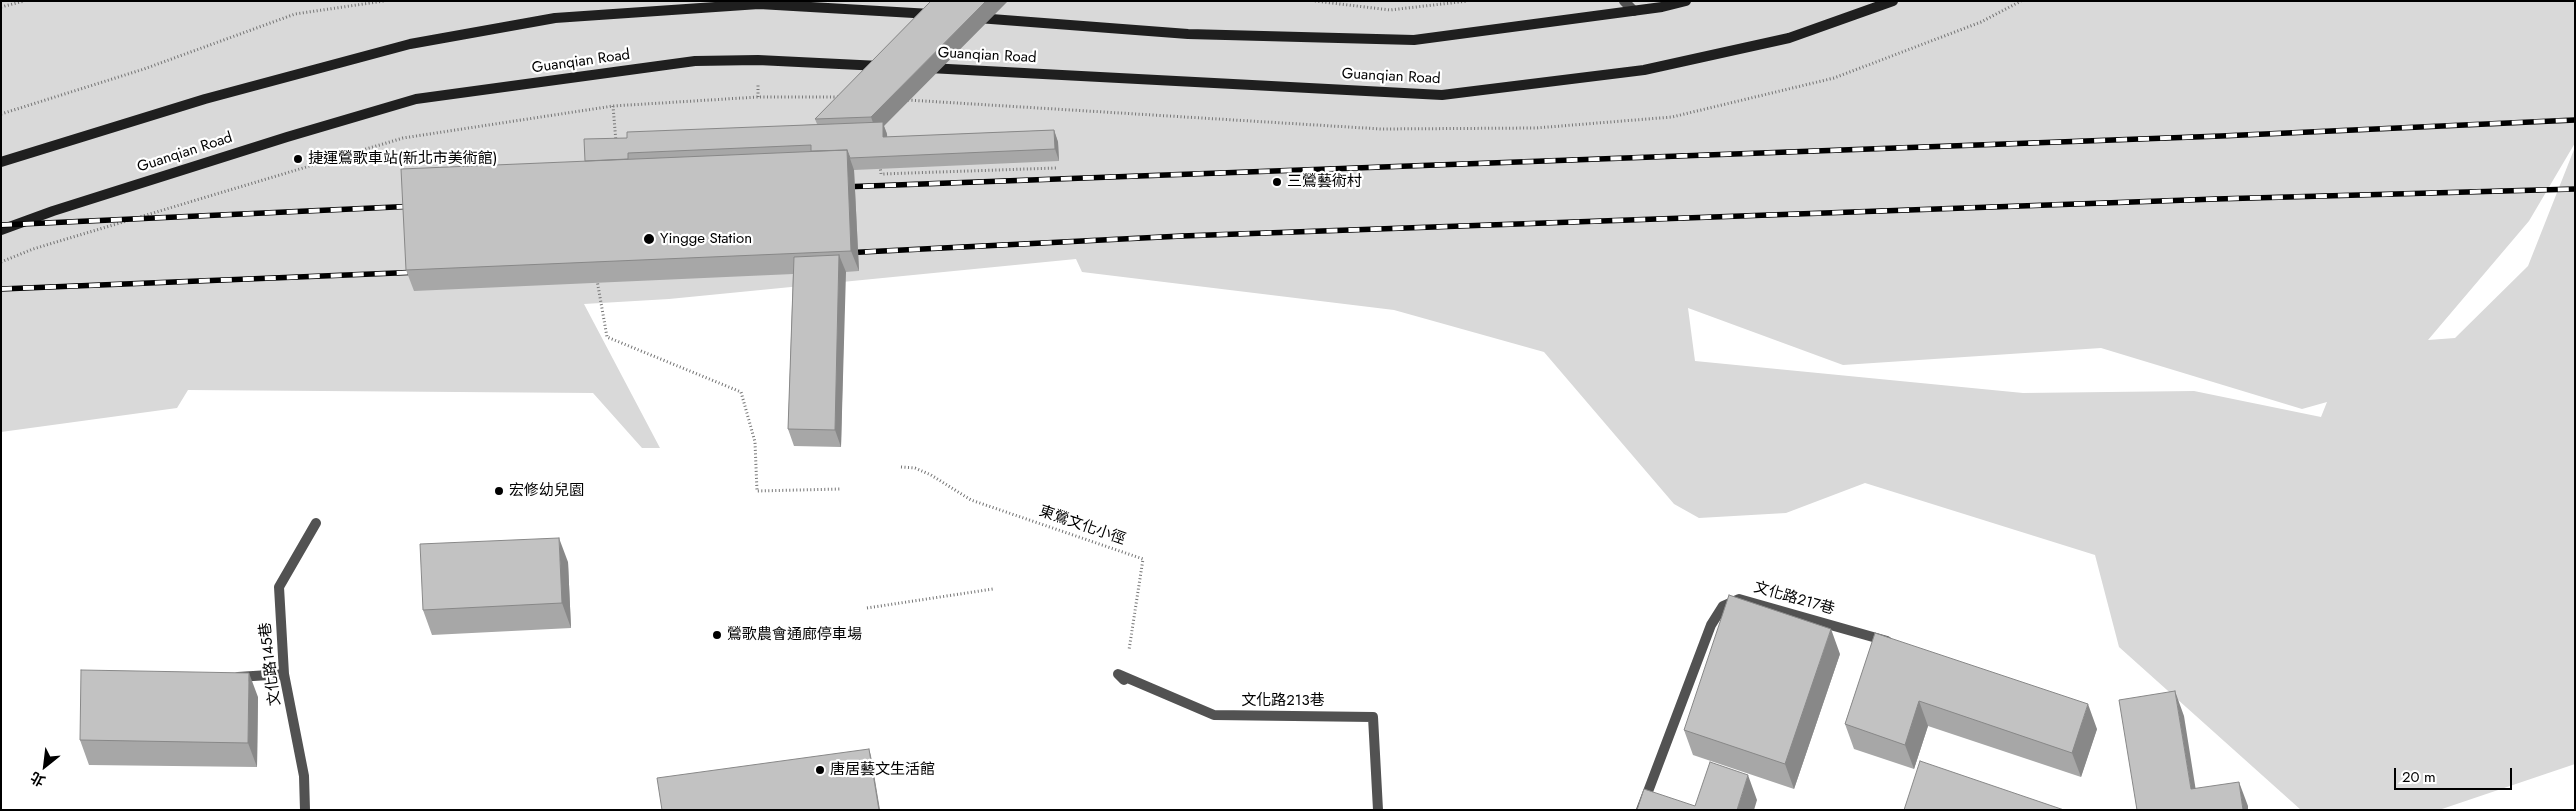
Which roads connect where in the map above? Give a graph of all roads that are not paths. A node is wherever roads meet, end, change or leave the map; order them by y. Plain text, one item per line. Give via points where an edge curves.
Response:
1 (1624, 1) edge
2 (1686, 1) edge
3 (1892, 1) edge
4 (1634, 11) junction
5 (941, 15) edge
6 (971, 17) edge
7 (888, 66) edge
8 (917, 68) edge
9 (1, 162) edge
10 (1, 230) edge
11 (316, 523) dead end
12 (1898, 644) edge
13 (284, 674) junction
14 (226, 678) edge
15 (1124, 680) road end
16 (305, 810) edge
17 (1378, 810) edge
18 (1641, 810) edge

1 - 4 lane
2 - 4 street
3 - 8 street, Guanqian Road via 1789,38 1644,70 1442,95
4 - 6 street via 1414,40 1188,34
5 - 9 street via 760,4 555,18 410,44 205,99
7 - 10 street, Guanqian Road via 758,60 695,61 416,99 287,136
11 - 13 lane, 文化路145巷 via 279,586
12 - 18 lane, 文化路217巷 via 1739,599 1723,606 1711,624
13 - 14 lane
13 - 16 lane, 文化路145巷 via 304,776
15 - 17 lane, 文化路213巷 via 1118,674 1214,715 1373,716

